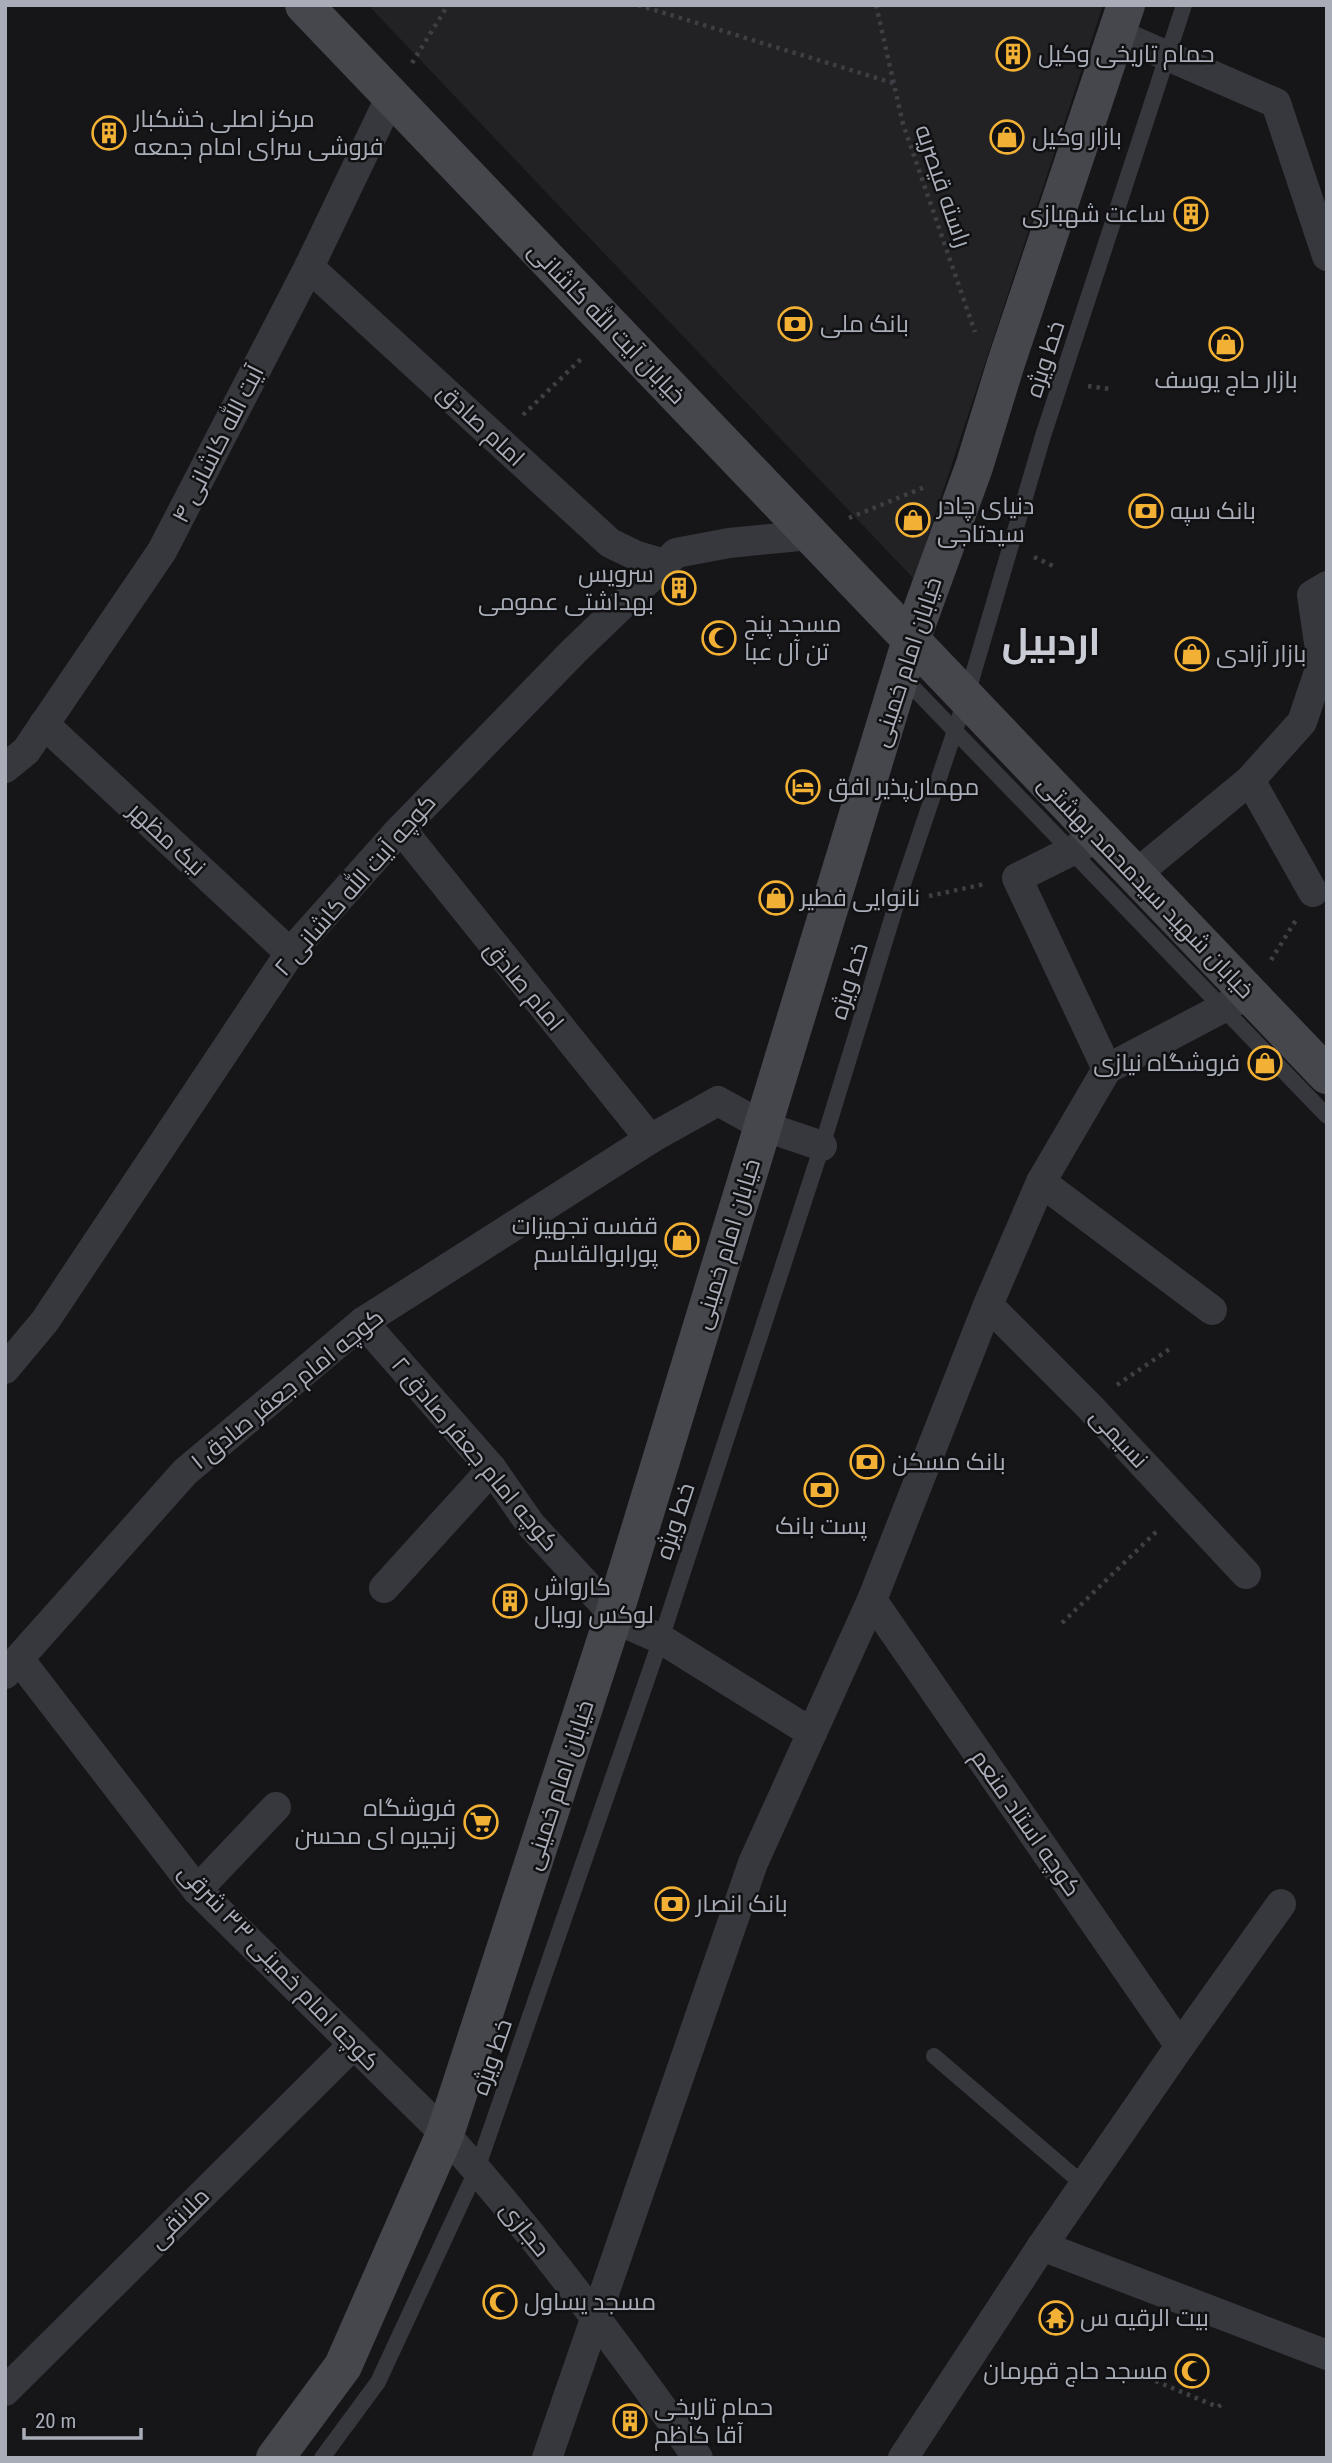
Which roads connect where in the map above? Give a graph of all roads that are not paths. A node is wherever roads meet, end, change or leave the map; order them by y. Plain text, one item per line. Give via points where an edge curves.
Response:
1 (304, 5) edge
2 (1184, 5) edge
3 (1121, 20) edge
4 (1168, 57) junction
5 (391, 96) junction
6 (1327, 256) edge
7 (309, 267) junction
8 (810, 535) junction
9 (664, 564) junction
10 (1327, 586) edge
11 (906, 657) junction
12 (961, 714) junction
13 (44, 724) junction
14 (6, 766) edge
15 (1250, 780) junction
16 (399, 831) junction
17 (1086, 844) junction
18 (1135, 875) junction
19 (1313, 892) road end
20 (290, 953) junction
21 (1237, 1001) junction
22 (1107, 1069) junction
23 (1327, 1075) edge
24 (1327, 1116) edge
25 (764, 1126) junction
26 (650, 1139) junction
27 (822, 1146) junction
28 (1041, 1182) junction
29 (988, 1305) junction
30 (1212, 1310) dead end
31 (363, 1322) junction
32 (5, 1369) edge
33 (492, 1469) junction
34 (1246, 1574) dead end
35 (384, 1588) dead end
36 (872, 1600) junction
37 (613, 1618) junction
38 (661, 1639) junction
39 (12, 1666) edge
40 (812, 1733) junction
41 (276, 1807) dead end
42 (197, 1890) junction
43 (1281, 1904) dead end
44 (354, 2045) junction
45 (1180, 2046) junction
46 (934, 2056) dead end
47 (445, 2134) junction
48 (477, 2169) junction
49 (1083, 2185) junction
50 (1042, 2246) junction
51 (597, 2316) junction
52 (1327, 2355) edge
53 (5, 2391) edge
54 (275, 2458) edge
55 (321, 2458) edge
56 (547, 2458) edge
57 (698, 2458) edge
58 (903, 2458) edge

1 - 5 main road, خیابان آیت الله کاشانی
2 - 4 lane, خط ویژه
3 - 4 street
3 - 11 main road, خیابان امام خمینی via 974,467
4 - 6 street via 1276,103
4 - 12 lane, خط ویژه via 1044,436
5 - 7 street, آیت الله کاشانی ۴
5 - 8 main road, خیابان آیت الله کاشانی
7 - 9 street, امام صادق via 610,543
7 - 13 street, آیت الله کاشانی ۴ via 162,551
8 - 9 street, کوچه آیت الله کاشانی ۲ via 676,553
8 - 11 main road, خیابان آیت الله کاشانی
9 - 16 street, کوچه آیت الله کاشانی ۲
10 - 15 street via 1312,595 1322,663 1302,722
11 - 12 main road, خیابان شهید سیدمحمد بهشتی
11 - 25 main road, خیابان امام خمینی
12 - 17 main road, خیابان شهید سیدمحمد بهشتی
12 - 27 lane, خط ویژه
13 - 14 street, آیت الله کاشانی ۴ via 26,751
13 - 20 street, نیک مظهر
15 - 18 street
15 - 19 street
16 - 20 street, کوچه آیت الله کاشانی ۲
16 - 26 street, امام صادق
17 - 18 main road, خیابان شهید سیدمحمد بهشتی
17 - 21 lane
17 - 22 street via 1017,878
18 - 21 main road, خیابان شهید سیدمحمد بهشتی
20 - 32 street, کوچه آیت الله کاشانی ۲ via 45,1321
21 - 22 street
21 - 23 main road, خیابان شهید سیدمحمد بهشتی
21 - 24 lane
22 - 28 street
25 - 26 street, کوچه امام جعفر صادق ۱ via 718,1101
25 - 27 street
25 - 37 main road, خیابان امام خمینی
26 - 31 street, کوچه امام جعفر صادق ۱
27 - 38 lane, خط ویژه
28 - 29 street
28 - 30 street
29 - 34 street, نسیمی
29 - 36 street
31 - 33 street, کوچه امام جعفر صادق ۲
31 - 39 street, کوچه امام جعفر صادق ۱ via 186,1472
33 - 35 street
33 - 37 street, کوچه امام جعفر صادق ۲ via 531,1525
36 - 40 street
36 - 45 street, کوچه استاد منعم
37 - 38 street
37 - 47 main road, خیابان امام خمینی
38 - 40 street
38 - 48 lane, خط ویژه
39 - 42 street, کوچه امام خمینی ۳۳ شرقی
40 - 51 street via 753,1863
41 - 42 street
42 - 44 street, کوچه امام خمینی ۳۳ شرقی
43 - 45 street
44 - 47 street, کوچه امام خمینی ۳۳ شرقی
44 - 53 street, ملانقی
45 - 49 street
46 - 49 lane
47 - 48 street, کوچه امام خمینی ۳۳ شرقی
47 - 54 main road, خیابان امام خمینی via 343,2365
48 - 51 street, حجازی
48 - 55 lane, خط ویژه via 378,2382
49 - 50 street
50 - 52 street
50 - 58 street
51 - 56 street
51 - 57 street, حجازی

